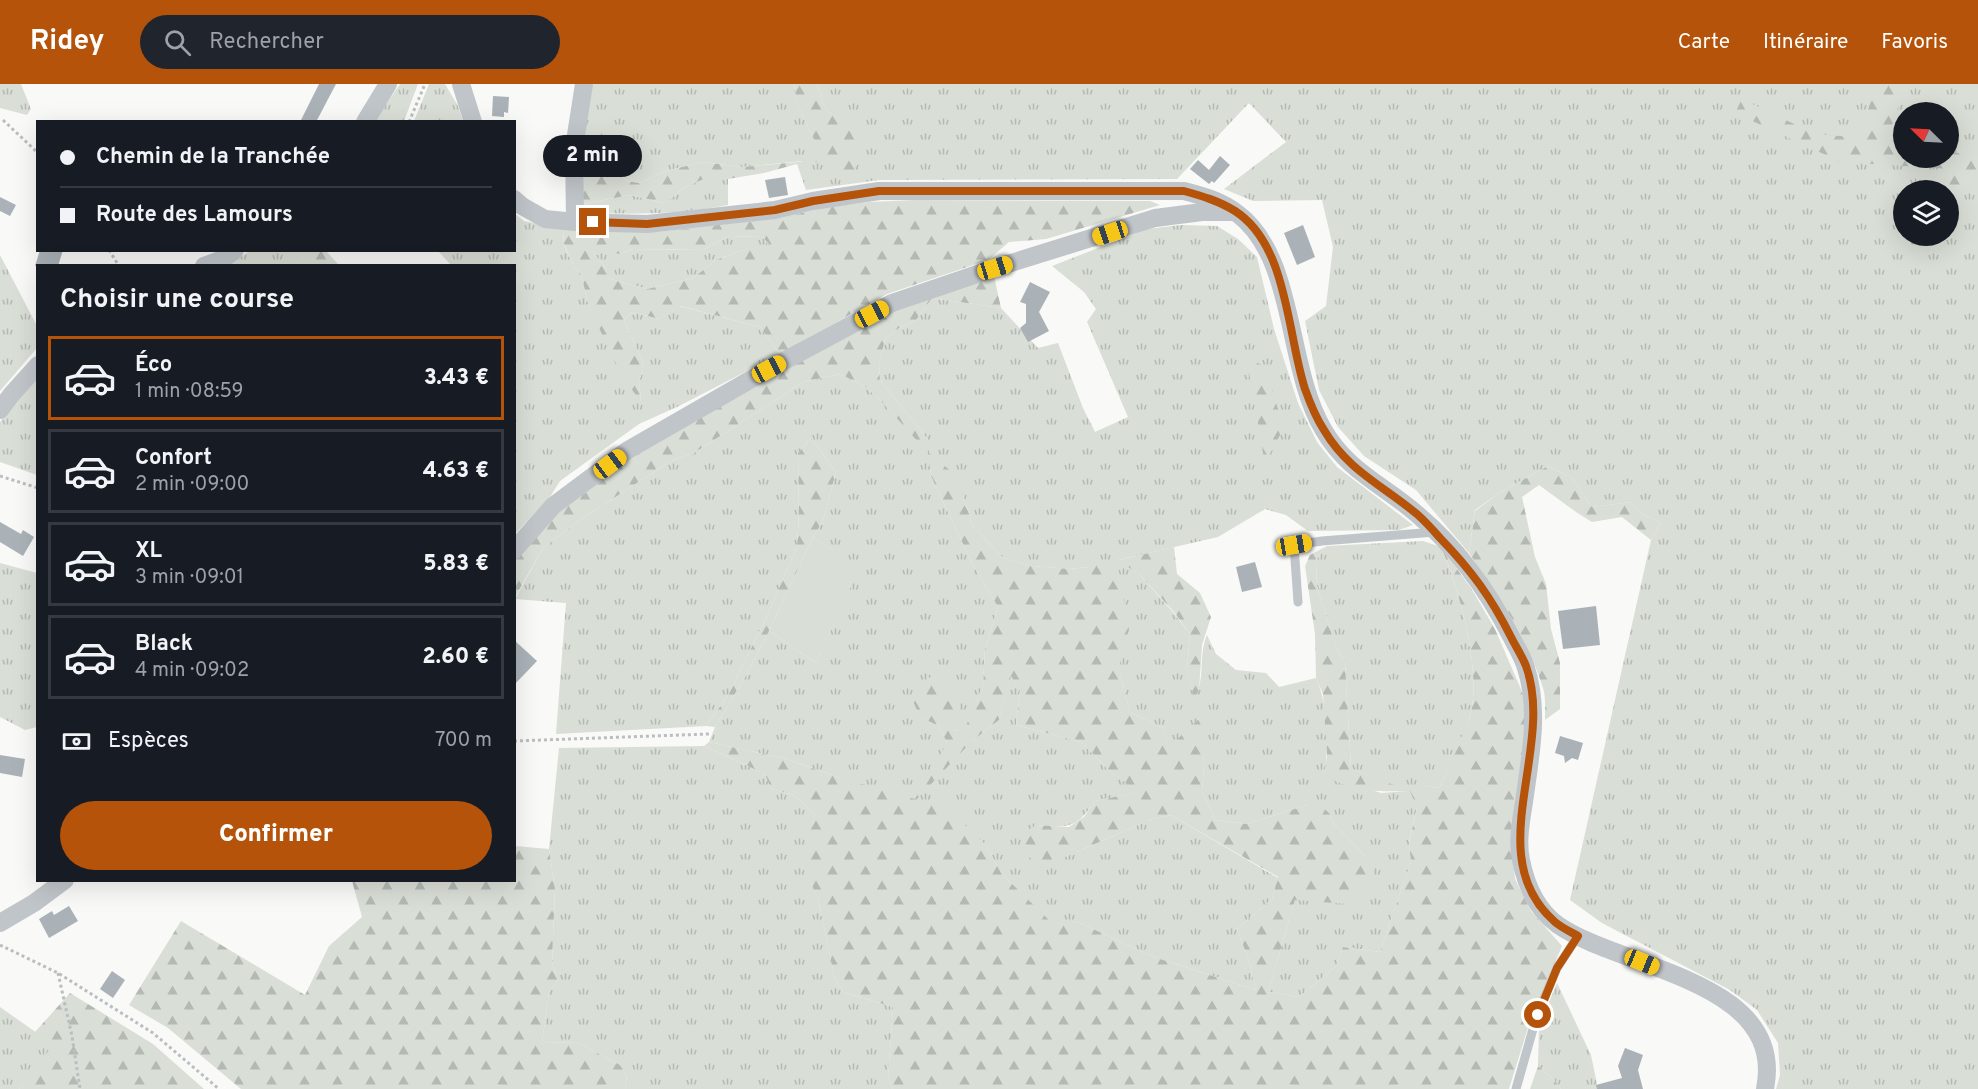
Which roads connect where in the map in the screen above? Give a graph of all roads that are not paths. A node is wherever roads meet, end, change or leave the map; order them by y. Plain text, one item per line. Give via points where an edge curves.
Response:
1 (388, 84) edge
2 (461, 84) edge
3 (584, 84) edge
4 (366, 120) edge
5 (472, 120) edge
6 (516, 201) edge
7 (1236, 212) junction
8 (575, 222) junction
9 (232, 252) edge
10 (209, 264) edge
11 (36, 367) edge
12 (0, 410) edge
13 (1435, 532) junction
14 (516, 548) edge
15 (1298, 602) dead end
16 (62, 882) edge
17 (0, 923) edge
18 (1578, 936) junction
19 (1516, 1089) edge
20 (1765, 1089) edge

1 - 4 street
2 - 5 street
3 - 8 street via 574,148
6 - 8 street via 545,219
7 - 8 street via 1211,198 1184,191 879,191 775,210 647,224
7 - 13 street via 1255,228 1276,268 1305,389 1325,433 1349,462
7 - 14 street via 1155,218 892,303 628,450 553,506
9 - 10 street
11 - 12 street
13 - 15 lane via 1294,545
13 - 18 street via 1482,586 1526,665 1533,696 1533,736 1520,857 1527,885 1539,905 1556,924
16 - 17 street
18 - 19 lane via 1557,968
18 - 20 street via 1678,976 1733,1004 1764,1044 1768,1061

